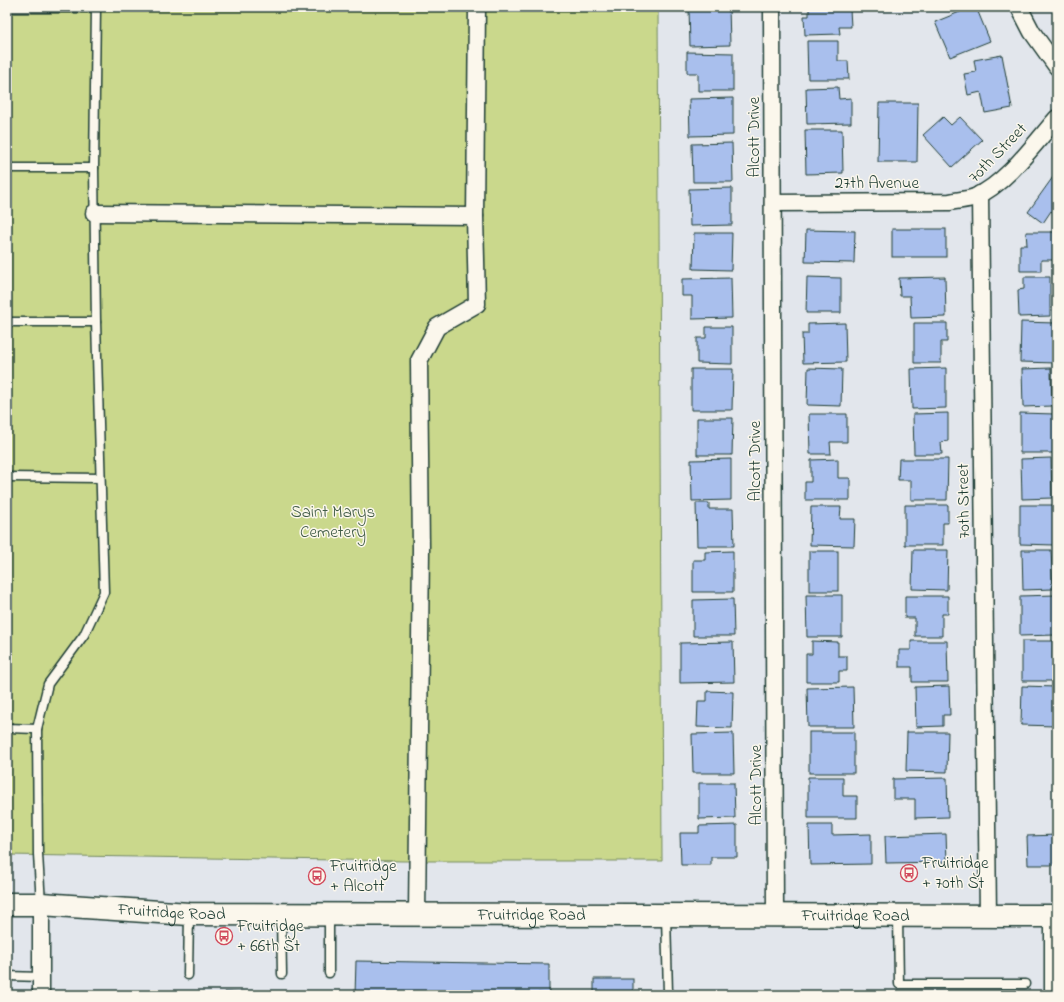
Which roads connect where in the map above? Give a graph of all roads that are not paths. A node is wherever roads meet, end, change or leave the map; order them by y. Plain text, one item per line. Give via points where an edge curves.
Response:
1 (477, 7) edge
2 (772, 7) edge
3 (1019, 7) edge
4 (7, 8) edge
5 (96, 8) edge
6 (1057, 67) edge
7 (1057, 118) edge
8 (7, 168) edge
9 (94, 168) junction
10 (980, 194) junction
11 (773, 202) junction
12 (94, 213) junction
13 (475, 216) junction
14 (7, 322) edge
15 (96, 322) junction
16 (7, 477) edge
17 (100, 478) junction
18 (7, 728) edge
19 (37, 729) junction
20 (7, 904) edge
21 (41, 904) junction
22 (189, 914) junction
23 (281, 915) junction
24 (329, 915) junction
25 (417, 915) junction
26 (666, 915) junction
27 (775, 916) junction
28 (898, 916) junction
29 (988, 916) junction
30 (1055, 916) edge
31 (329, 973) dead end
32 (282, 974) dead end
33 (188, 975) dead end
34 (7, 976) edge
35 (41, 977) junction
36 (1025, 984) dead end
37 (668, 993) dead end
38 (41, 995) edge
39 (1053, 995) edge

1 - 13 street
2 - 11 street, Alcott Drive
3 - 6 street via 1032,32
4 - 5 lane
5 - 9 lane
7 - 10 street, 70th Street via 1005,177
8 - 9 lane
9 - 12 lane
10 - 11 street, 27th Avenue via 950,202
10 - 29 street, 70th Street
11 - 27 street, Alcott Drive
12 - 13 street
12 - 15 lane
13 - 25 street via 477,304 437,327 419,361 421,549
14 - 15 lane
15 - 17 lane
16 - 17 lane
17 - 19 lane via 104,592 84,635 48,684
18 - 19 lane
19 - 21 lane
20 - 21 main road, Fruitridge Road
21 - 22 main road, Fruitridge Road
21 - 35 street
22 - 23 main road, Fruitridge Road
22 - 33 lane
23 - 24 main road, Fruitridge Road
23 - 32 lane
24 - 25 main road, Fruitridge Road
24 - 31 lane
25 - 26 main road, Fruitridge Road
26 - 27 main road, Fruitridge Road
26 - 37 lane
27 - 28 main road, Fruitridge Road
28 - 29 main road, Fruitridge Road
28 - 36 lane via 899,984
29 - 30 main road, Fruitridge Road
30 - 39 street
34 - 35 lane
35 - 38 street

